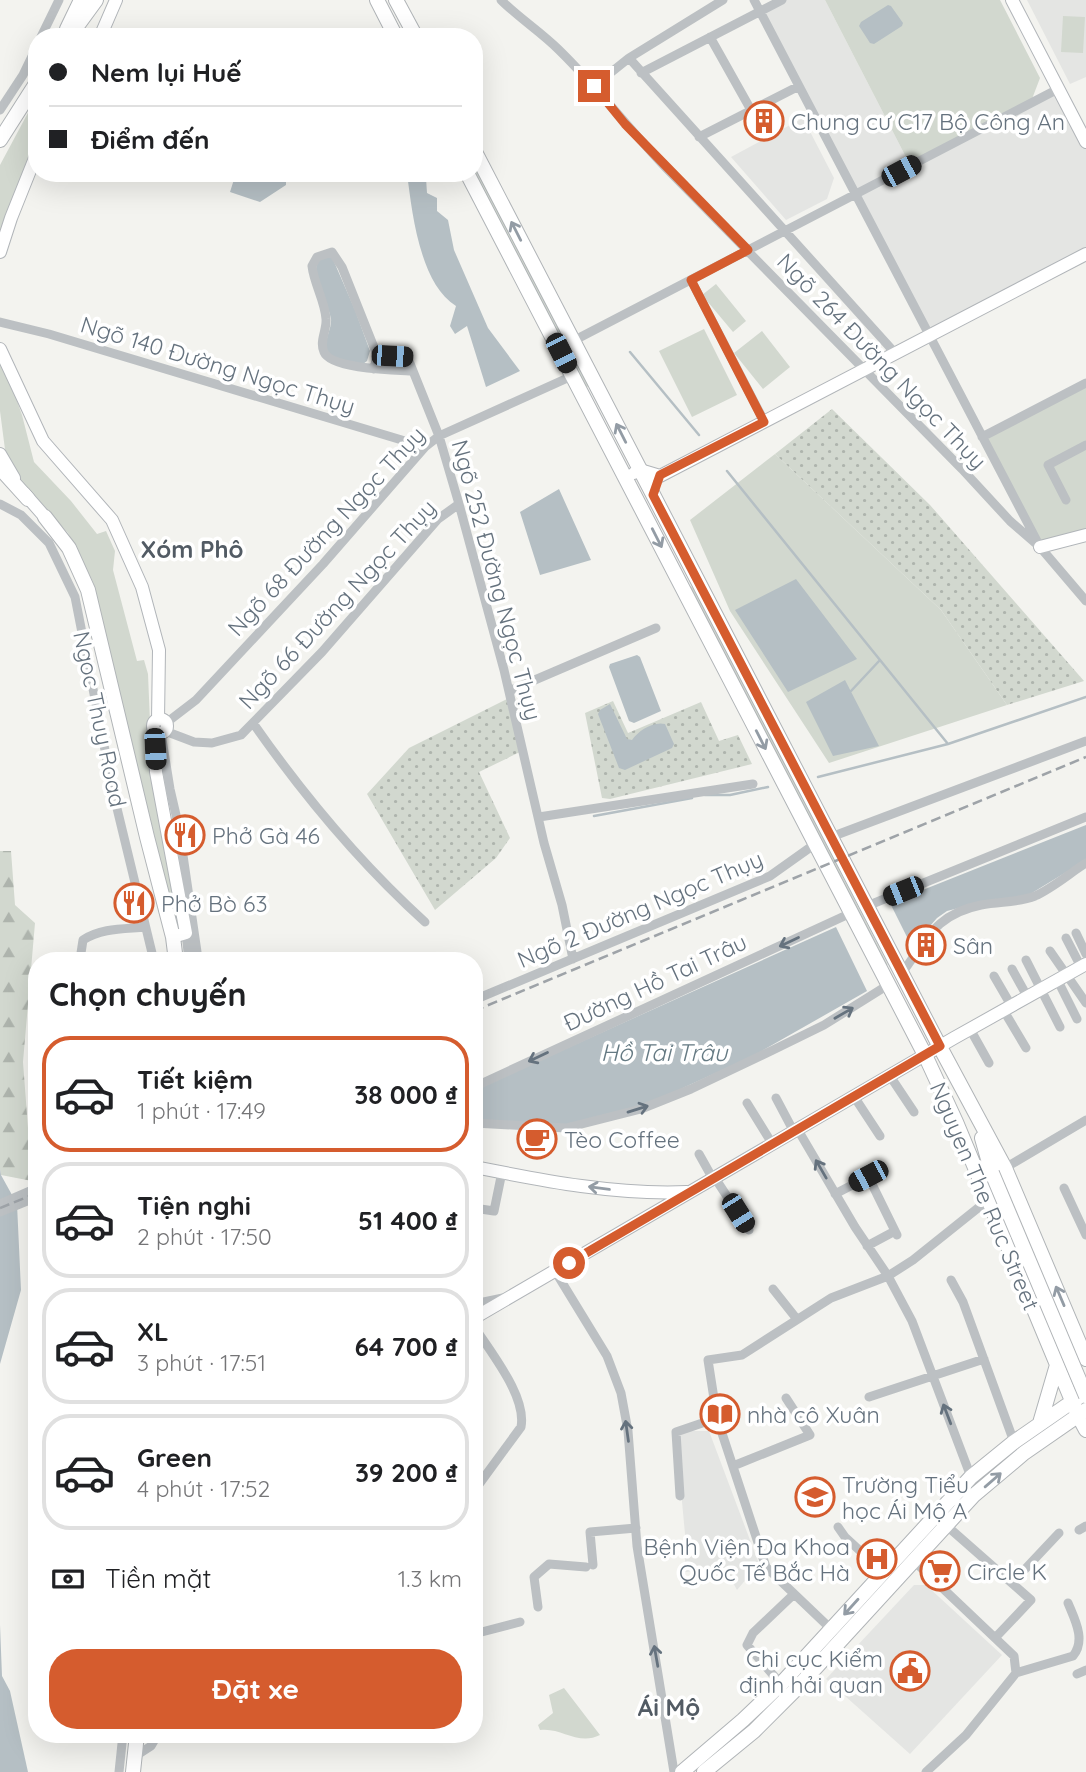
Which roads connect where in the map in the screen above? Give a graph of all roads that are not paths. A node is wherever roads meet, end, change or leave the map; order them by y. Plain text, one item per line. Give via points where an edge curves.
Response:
1 (59, 0) edge
2 (81, 0) edge
3 (96, 0) edge
4 (116, 0) edge
5 (377, 0) edge
6 (396, 0) edge
7 (501, 0) edge
8 (723, 0) edge
9 (754, 0) edge
10 (782, 0) edge
11 (1012, 0) edge
12 (760, 11) junction
13 (45, 28) edge
14 (67, 28) edge
15 (76, 28) edge
16 (104, 28) edge
17 (391, 28) edge
18 (410, 28) edge
19 (710, 37) junction
20 (629, 58) junction
21 (28, 65) edge
22 (641, 73) junction
23 (594, 86) junction
24 (799, 86) junction
25 (1058, 89) junction
26 (28, 96) edge
27 (0, 110) edge
28 (751, 110) junction
29 (699, 137) junction
30 (1, 140) edge
31 (1086, 142) edge
32 (483, 167) edge
33 (28, 175) edge
34 (472, 182) edge
35 (856, 194) junction
36 (786, 231) junction
37 (748, 250) junction
38 (0, 253) edge
39 (1086, 254) edge
40 (691, 280) junction
41 (0, 321) edge
42 (929, 336) junction
43 (573, 341) junction
44 (0, 349) edge
45 (895, 353) junction
46 (377, 355) junction
47 (374, 369) junction
48 (864, 369) junction
49 (412, 371) junction
50 (572, 376) junction
51 (1086, 383) edge
52 (764, 422) junction
53 (439, 436) junction
54 (982, 437) junction
55 (1086, 445) edge
56 (425, 447) junction
57 (0, 454) edge
58 (0, 468) edge
59 (640, 470) junction
60 (660, 475) junction
61 (625, 478) junction
62 (0, 486) edge
63 (653, 495) junction
64 (28, 499) junction
65 (1066, 500) dead end
66 (638, 502) junction
67 (0, 504) edge
68 (459, 504) junction
69 (45, 517) joint
70 (1083, 539) edge
71 (1040, 547) junction
72 (1086, 601) edge
73 (656, 628) dead end
74 (509, 691) junction
75 (253, 723) junction
76 (161, 727) junction
77 (1086, 741) edge
78 (753, 784) dead end
79 (539, 817) junction
80 (1086, 817) edge
81 (831, 837) junction
82 (815, 844) junction
83 (1086, 863) edge
84 (867, 906) junction
85 (851, 913) junction
86 (425, 922) dead end
87 (145, 927) junction
88 (1076, 933) dead end
89 (180, 935) junction
90 (1066, 938) dead end
91 (1050, 951) dead end
92 (81, 952) edge
93 (152, 952) edge
94 (177, 952) edge
95 (186, 952) edge
96 (197, 952) dead end
97 (1086, 954) edge
98 (573, 959) junction
99 (1026, 960) dead end
100 (1084, 965) edge
101 (1012, 969) dead end
102 (902, 974) junction
103 (994, 976) dead end
104 (1062, 978) junction
105 (888, 985) junction
106 (1041, 990) junction
107 (483, 996) edge
108 (1028, 998) junction
109 (1086, 1003) edge
110 (1008, 1009) junction
111 (1077, 1019) dead end
112 (1059, 1027) dead end
113 (970, 1029) junction
114 (940, 1046) junction
115 (1026, 1048) dead end
116 (925, 1055) junction
117 (989, 1063) dead end
118 (890, 1076) junction
119 (483, 1083) edge
120 (776, 1098) dead end
121 (855, 1098) junction
122 (747, 1103) dead end
123 (1086, 1110) edge
124 (914, 1112) dead end
125 (1086, 1119) edge
126 (956, 1122) junction
127 (483, 1123) edge
128 (796, 1131) junction
129 (880, 1136) dead end
130 (773, 1145) junction
131 (699, 1154) dead end
132 (483, 1169) edge
133 (878, 1171) dead end
134 (998, 1171) junction
135 (502, 1172) junction
136 (868, 1176) junction
137 (714, 1179) junction
138 (1064, 1188) dead end
139 (28, 1192) edge
140 (691, 1192) junction
141 (640, 1193) junction
142 (835, 1194) junction
143 (988, 1200) junction
144 (28, 1201) edge
145 (0, 1204) edge
146 (483, 1209) edge
147 (0, 1212) edge
148 (650, 1216) junction
149 (749, 1230) dead end
150 (1085, 1231) edge
151 (867, 1246) junction
152 (555, 1271) junction
153 (888, 1276) junction
154 (951, 1280) dead end
155 (773, 1289) dead end
156 (512, 1296) junction
157 (483, 1302) edge
158 (483, 1313) edge
159 (796, 1318) junction
160 (483, 1340) edge
161 (1084, 1350) edge
162 (984, 1359) junction
163 (1057, 1365) junction
164 (932, 1376) junction
165 (869, 1397) dead end
166 (786, 1398) dead end
167 (1082, 1403) edge
168 (717, 1418) junction
169 (1040, 1423) junction
170 (1086, 1430) edge
171 (1014, 1442) junction
172 (733, 1466) junction
173 (483, 1477) edge
174 (971, 1477) junction
175 (680, 1496) dead end
176 (947, 1526) junction
177 (838, 1527) dead end
178 (636, 1528) junction
179 (1059, 1533) dead end
180 (914, 1561) junction
181 (883, 1572) junction
182 (1012, 1583) junction
183 (793, 1595) junction
184 (1068, 1603) dead end
185 (538, 1607) dead end
186 (520, 1622) dead end
187 (831, 1629) junction
188 (483, 1632) edge
189 (995, 1638) junction
190 (1016, 1673) junction
191 (781, 1684) junction
192 (749, 1726) junction
193 (122, 1743) edge
194 (136, 1743) edge
195 (153, 1743) edge
196 (133, 1767) edge
197 (119, 1772) edge
198 (674, 1772) edge
199 (682, 1772) edge
200 (704, 1772) edge
201 (926, 1772) edge

1 - 13 street
2 - 14 main road
3 - 15 main road
4 - 16 street
5 - 17 main road
6 - 18 main road
7 - 23 street, Ngõ 264 Đường Ngọc Thụy via 557,47
8 - 20 street
9 - 12 street
10 - 12 street
11 - 25 street
12 - 19 street
12 - 24 street
19 - 22 street
19 - 28 street
20 - 22 street
20 - 23 street
21 - 27 street
22 - 29 street
23 - 37 street, Ngõ 264 Đường Ngọc Thụy
24 - 28 street
24 - 35 street
25 - 31 street
25 - 35 street
26 - 30 main road
28 - 29 street
29 - 36 street
43 -> 32 main road, Nguyen The Ruc Street
33 - 38 street
34 - 50 main road, Nguyen The Ruc Street
35 - 36 street
35 - 42 street
36 - 37 street
36 - 45 street
37 - 40 street
37 - 48 street, Ngõ 264 Đường Ngọc Thụy
39 - 42 street
40 - 43 street
40 - 52 street
41 - 56 street, Ngõ 140 Đường Ngọc Thụy
42 - 45 street
42 - 54 street
59 -> 43 main road, Nguyen The Ruc Street
44 - 76 street, Ngoc Thuy Road via 43,441 112,520 142,587 159,650
45 - 48 street
46 - 47 street
46 - 47 street via 342,267 332,252 317,257 312,266 326,318 324,354 332,361
46 - 49 street, Ngõ 252 Đường Ngọc Thụy via 407,356
47 - 49 street
48 - 52 street
48 - 71 street, Ngõ 264 Đường Ngọc Thụy
49 - 53 street, Ngõ 252 Đường Ngọc Thụy
50 - 53 street, Ngõ 68 Đường Ngọc Thụy
50 - 61 main road, Nguyen The Ruc Street
51 - 54 street
52 - 60 street
53 - 56 street, Ngõ 68 Đường Ngọc Thụy
53 - 68 street, Ngõ 252 Đường Ngọc Thụy
54 - 71 street
55 - 65 street via 1048,465
56 - 76 street, Ngõ 68 Đường Ngọc Thụy via 196,700
57 - 64 street
58 - 64 main road
59 - 60 street
59 - 61 street
59 - 63 main road, Nguyen The Ruc Street
60 - 63 street
61 - 66 main road, Nguyen The Ruc Street
62 - 64 main road
63 - 66 street
63 - 81 main road, Nguyen The Ruc Street
64 - 69 street
66 -> 82 main road, Nguyen The Ruc Street
67 - 87 street, Ngoc Thuy Road via 21,515 49,543 75,597
68 - 74 street, Ngõ 252 Đường Ngọc Thụy
68 - 75 street, Ngõ 66 Đường Ngọc Thụy via 438,519
69 - 89 main road, Ngoc Thuy Road via 69,548 88,590 146,836
70 - 71 street
71 - 72 street, Ngõ 264 Đường Ngọc Thụy
73 - 74 street
74 - 79 street, Ngõ 252 Đường Ngọc Thụy
75 - 76 street, Ngõ 66 Đường Ngọc Thụy via 241,735 212,743 194,742
75 - 86 street via 331,825
76 - 89 street, Ngoc Thuy Road via 156,772
76 - 96 street
77 - 81 street
78 - 79 street
79 - 98 street, Ngõ 252 Đường Ngọc Thụy
80 - 84 street
81 - 84 main road, Nguyen The Ruc Street
82 - 85 main road, Nguyen The Ruc Street
82 - 98 street, Ngõ 2 Đường Ngọc Thụy via 770,876
83 - 102 street via 1038,895 955,912 936,926
84 - 102 main road, Nguyen The Ruc Street
85 - 105 main road, Nguyen The Ruc Street
85 -> 119 street, Đường Hồ Tai Trâu
87 - 92 street via 90,935 83,940
87 - 93 street, Ngoc Thuy Road
88 - 97 street
89 - 94 main road, Ngoc Thuy Road
89 - 95 street
90 - 100 street
91 - 104 street
98 - 107 street, Ngõ 2 Đường Ngọc Thụy
99 - 106 street
100 - 104 street
101 - 108 street
102 - 114 main road, Nguyen The Ruc Street
103 - 110 street
104 - 106 street
104 - 109 street
104 - 111 street
105 - 116 main road, Nguyen The Ruc Street
127 -> 105 street via 566,1128 641,1108 782,1046
106 - 108 street
106 - 112 street
108 - 110 street
110 - 113 street
110 - 115 street
113 - 114 street
113 - 117 street
114 - 116 street
114 - 134 main road, Nguyen The Ruc Street via 975,1113
116 - 118 street
116 - 126 main road, Nguyen The Ruc Street
118 - 121 street
118 - 124 street
120 - 128 street
121 - 128 street
121 - 129 street
122 - 130 street
123 - 125 street
125 - 134 street
126 - 134 main road
126 - 143 main road, Nguyen The Ruc Street
128 - 130 street
142 -> 128 street
130 - 137 street
131 - 137 street
132 - 135 street
133 - 136 street
161 -> 134 main road, Nguyen The Ruc Street
134 - 167 main road, bridge
141 -> 135 street
135 - 146 street via 494,1211
136 - 142 street
136 - 151 street via 896,1233
137 - 140 street
137 - 149 street
138 - 150 street
139 - 145 street
140 - 141 street
140 - 148 street
141 - 148 street
142 - 151 street
143 - 153 street
143 - 163 main road, Nguyen The Ruc Street
144 - 147 street
148 - 152 street
151 - 153 street
152 - 156 street
178 -> 152 street via 621,1393 607,1356
153 - 159 street via 831,1298
153 - 164 street via 912,1321
154 - 162 street
155 - 159 street
156 - 157 street
156 - 158 street
159 - 168 street via 742,1355 708,1360
160 - 173 street via 515,1392 522,1419 521,1427
162 - 164 street
162 - 171 street
163 - 167 main road, Nguyen The Ruc Street
163 - 169 main road
164 - 165 street
174 -> 164 street
166 - 172 street via 810,1435
167 - 169 main road
167 - 170 main road
176 -> 167 main road via 974,1496
168 - 172 street
168 - 175 street via 676,1432
169 - 171 main road
171 - 174 main road
172 - 183 street via 766,1567
174 - 181 main road
176 - 180 main road
176 - 182 street
177 - 181 street
178 - 185 street via 590,1532 590,1566 549,1564 534,1577
198 -> 178 street
179 - 182 street
180 - 189 street
180 - 192 main road via 797,1688
181 -> 187 main road
182 - 189 street via 1031,1600
183 - 187 street
183 - 191 street via 753,1633 747,1645
184 - 190 street via 1081,1637 1077,1651
186 - 188 street
187 - 191 main road
189 - 190 street via 1014,1656
190 - 201 street via 965,1735
191 - 192 main road
192 - 199 main road
192 - 200 main road
193 - 197 street
194 - 196 main road
195 - 196 street
196 - 197 street

